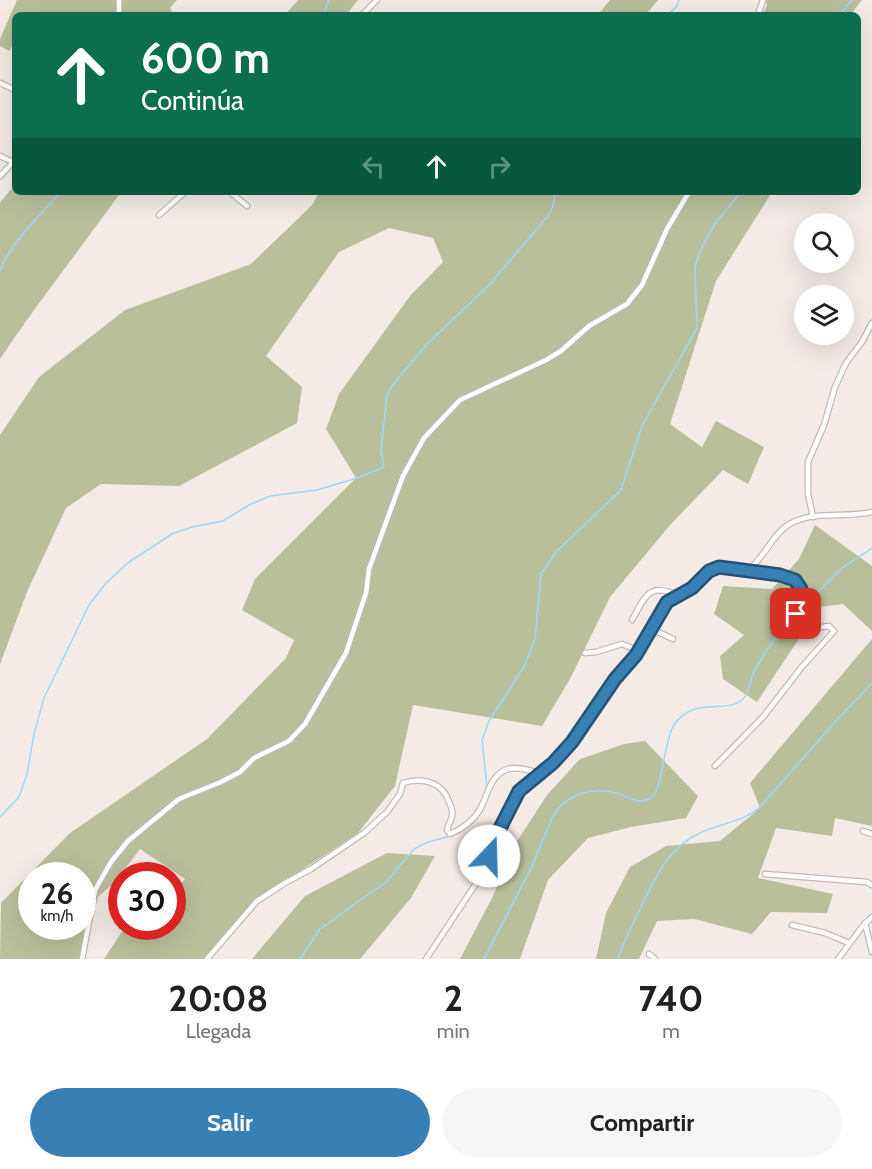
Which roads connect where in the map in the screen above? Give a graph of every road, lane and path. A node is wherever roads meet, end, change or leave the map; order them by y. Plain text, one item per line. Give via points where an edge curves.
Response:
1 (377, 0) edge
2 (365, 12) edge
3 (12, 163) edge
4 (0, 176) edge
5 (182, 195) edge
6 (234, 195) edge
7 (687, 195) edge
8 (247, 206) dead end
9 (159, 215) dead end
10 (872, 323) edge
11 (872, 513) edge
12 (813, 517) junction
13 (743, 570) junction
14 (678, 596) junction
15 (632, 620) dead end
16 (652, 629) junction
17 (673, 639) dead end
18 (639, 651) junction
19 (585, 653) dead end
20 (715, 766) dead end
21 (540, 773) junction
22 (863, 831) dead end
23 (872, 834) edge
24 (765, 874) dead end
25 (872, 885) edge
26 (872, 917) edge
27 (865, 923) junction
28 (792, 925) dead end
29 (849, 943) junction
30 (872, 952) edge
31 (649, 954) dead end
32 (82, 959) edge
33 (207, 959) edge
34 (426, 959) edge
35 (655, 959) edge
36 (838, 959) edge

1 - 2 street
3 - 4 street
5 - 9 street
6 - 8 street
7 - 32 street via 642,285 627,304 589,326 546,360 460,400 424,438 403,476 369,568 366,593 346,653 305,724 289,741 254,758 235,775 172,804 128,841 95,890
10 - 12 street via 846,363 808,462
11 - 12 street
12 - 13 street via 786,526 754,565
13 - 14 street via 717,567
13 - 20 street via 795,580 801,589 801,603 796,611 802,624 808,629 829,626 834,632 764,717
14 - 15 street via 660,589 651,591
14 - 16 street via 665,604
16 - 17 street
16 - 18 street
18 - 19 street via 620,644
18 - 21 street via 572,742
21 - 33 street via 510,769 501,772 490,784 479,811 464,828 450,834 447,830 451,808 441,789 433,782 403,783 387,812 364,833 257,902
21 - 34 street via 514,799 483,873
22 - 23 street
24 - 25 street
26 - 27 street
27 - 29 street
27 - 30 street
28 - 29 street
29 - 36 street
31 - 35 street

